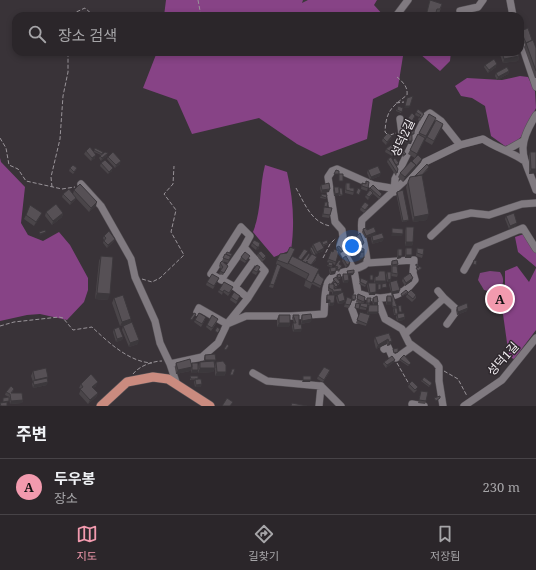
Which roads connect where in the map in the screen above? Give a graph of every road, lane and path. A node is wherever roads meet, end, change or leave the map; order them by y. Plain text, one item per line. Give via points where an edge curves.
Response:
1 (198, 0) edge
2 (408, 0) edge
3 (483, 0) edge
4 (510, 0) edge
5 (460, 11) dead end
6 (76, 12) edge
7 (90, 12) edge
8 (200, 12) edge
9 (399, 12) edge
10 (512, 12) edge
11 (524, 51) edge
12 (68, 56) edge
13 (397, 77) dead end
14 (536, 87) edge
15 (404, 102) edge
16 (396, 103) junction
17 (536, 115) edge
18 (400, 119) dead end
19 (402, 134) junction
20 (416, 137) junction
21 (0, 138) edge
22 (523, 141) junction
23 (460, 144) junction
24 (506, 150) junction
25 (523, 160) junction
26 (174, 166) dead end
27 (81, 184) joint
28 (52, 187) junction
29 (296, 188) dead end
30 (536, 190) edge
31 (394, 192) junction
32 (536, 204) edge
33 (342, 234) junction
34 (431, 236) dead end
35 (244, 247) junction
36 (536, 249) edge
37 (323, 258) dead end
38 (255, 259) junction
39 (367, 262) junction
40 (354, 270) junction
41 (464, 270) dead end
42 (135, 276) junction
43 (221, 280) junction
44 (235, 287) junction
45 (438, 291) dead end
46 (358, 293) junction
47 (248, 298) junction
48 (377, 298) junction
49 (444, 298) junction
50 (197, 312) dead end
51 (356, 320) edge
52 (227, 324) junction
53 (448, 324) dead end
54 (0, 326) edge
55 (405, 334) junction
56 (536, 338) edge
57 (413, 346) junction
58 (384, 349) dead end
59 (396, 358) junction
60 (152, 363) junction
61 (170, 364) junction
62 (439, 367) junction
63 (254, 373) dead end
64 (127, 382) junction
65 (177, 384) junction
66 (409, 384) edge
67 (321, 386) junction
68 (412, 404) dead end
69 (467, 404) edge
70 (101, 406) edge
71 (210, 406) edge
72 (319, 406) edge
73 (340, 406) edge
74 (424, 406) edge
75 (442, 406) edge

1 - 8 path
2 - 9 street
3 - 5 street via 478,7
4 - 10 street
6 - 7 path via 85,8
11 - 14 street
12 - 28 path via 60,139 53,163
13 - 16 path via 403,83 407,94
15 - 16 path
16 - 19 path via 389,112 385,132 390,136 398,132
17 - 22 street
18 - 19 street
19 - 20 street
20 - 23 street, 성덕2길 via 430,113 441,120
20 - 31 street, 성덕2길 via 396,180
21 - 28 path via 6,148 9,165 18,169 26,181
22 - 24 street
22 - 25 street
23 - 24 street via 483,139 495,147
23 - 31 street via 425,162
24 - 25 street
25 - 30 street
26 - 42 path via 173,184 164,194 176,210 171,232 184,255 160,278 152,282
27 - 28 path via 72,188
27 - 42 street via 95,198 111,222 130,259
29 - 33 path via 316,220
31 - 33 street via 391,188 373,185 337,169 332,171 328,177 335,222
31 - 39 street via 362,220 360,229 366,246
32 - 34 street via 522,204 488,215 471,214 450,218
33 - 37 path via 333,240
33 - 40 street via 340,246
35 - 38 street
35 - 43 street
35 - 43 street via 250,236 241,227 211,274
36 - 41 street via 523,228 477,247
38 - 44 street
38 - 47 street via 265,271
39 - 40 street via 363,268
39 - 48 street via 414,260 415,280 398,296
40 - 46 street
40 - 52 street via 330,278 327,283 324,314 246,316
42 - 61 street
43 - 44 street
44 - 47 street
45 - 49 street
46 - 48 street
46 - 51 street via 352,309
47 - 52 street
48 - 55 street via 385,319 402,329
49 - 53 street via 455,308
49 - 55 street
50 - 52 street via 199,308
52 - 61 street via 218,343 202,356
54 - 60 path via 14,322 63,318 73,330 92,328 136,361
55 - 57 street
56 - 69 street, 성덕1길 via 502,380
57 - 59 street
57 - 62 street via 436,362
58 - 59 street via 388,347 392,356
59 - 66 path
60 - 61 path via 163,361
60 - 64 path via 137,369
61 - 65 street
62 - 69 path via 458,379
62 - 75 street
63 - 67 street via 267,381
64 - 65 main road via 153,377 168,379
64 - 70 main road
65 - 71 main road
67 - 72 street
67 - 73 street
68 - 74 street

